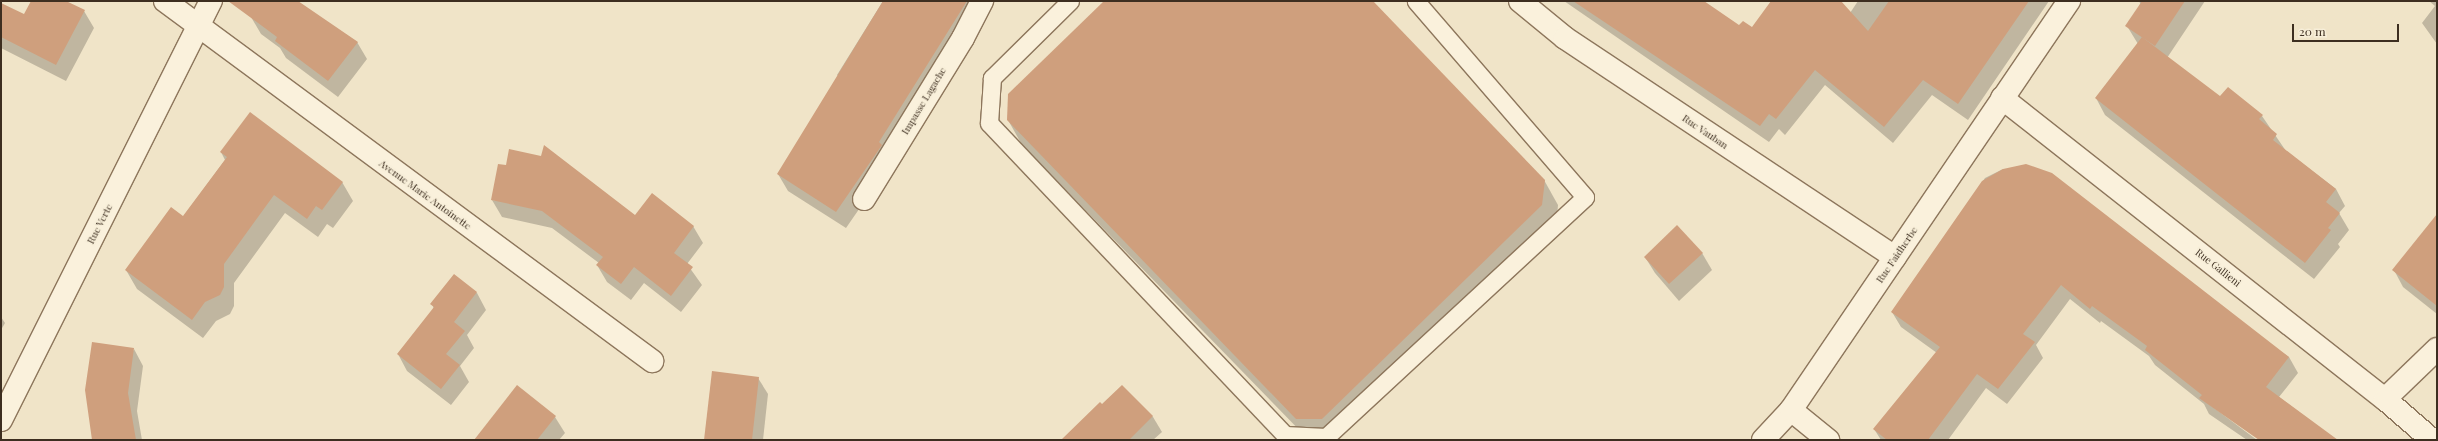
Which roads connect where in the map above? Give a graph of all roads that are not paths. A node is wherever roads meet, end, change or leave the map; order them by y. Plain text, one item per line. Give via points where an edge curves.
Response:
1 (165, 1) edge
2 (211, 1) edge
3 (982, 1) edge
4 (1070, 1) edge
5 (1416, 1) edge
6 (1520, 1) edge
7 (2069, 1) edge
8 (198, 27) junction
9 (2002, 98) junction
10 (864, 199) dead end
11 (1895, 257) junction
12 (2437, 349) edge
13 (652, 361) dead end
14 (2385, 399) junction
15 (1791, 410) junction
16 (1, 420) edge
17 (1764, 440) edge
18 (1828, 440) edge
19 (2432, 440) edge

1 - 8 street
2 - 8 street, Rue Verte
3 - 10 street, Impasse Lagache via 963,38
4 - 5 lane via 992,78 989,123 1285,435 1326,437 1585,197
6 - 11 street, Rue Vauban via 1565,38
7 - 9 street, Rue Faidherbe
8 - 13 street, Avenue Marie Antoinette
8 - 16 street, Rue Verte
9 - 11 street, Rue Faidherbe
9 - 14 street, Rue Gallieni
11 - 15 street, Rue Faidherbe
12 - 14 street
14 - 19 street, Rue Gallieni
15 - 17 street, Rue Faidherbe
15 - 18 street

